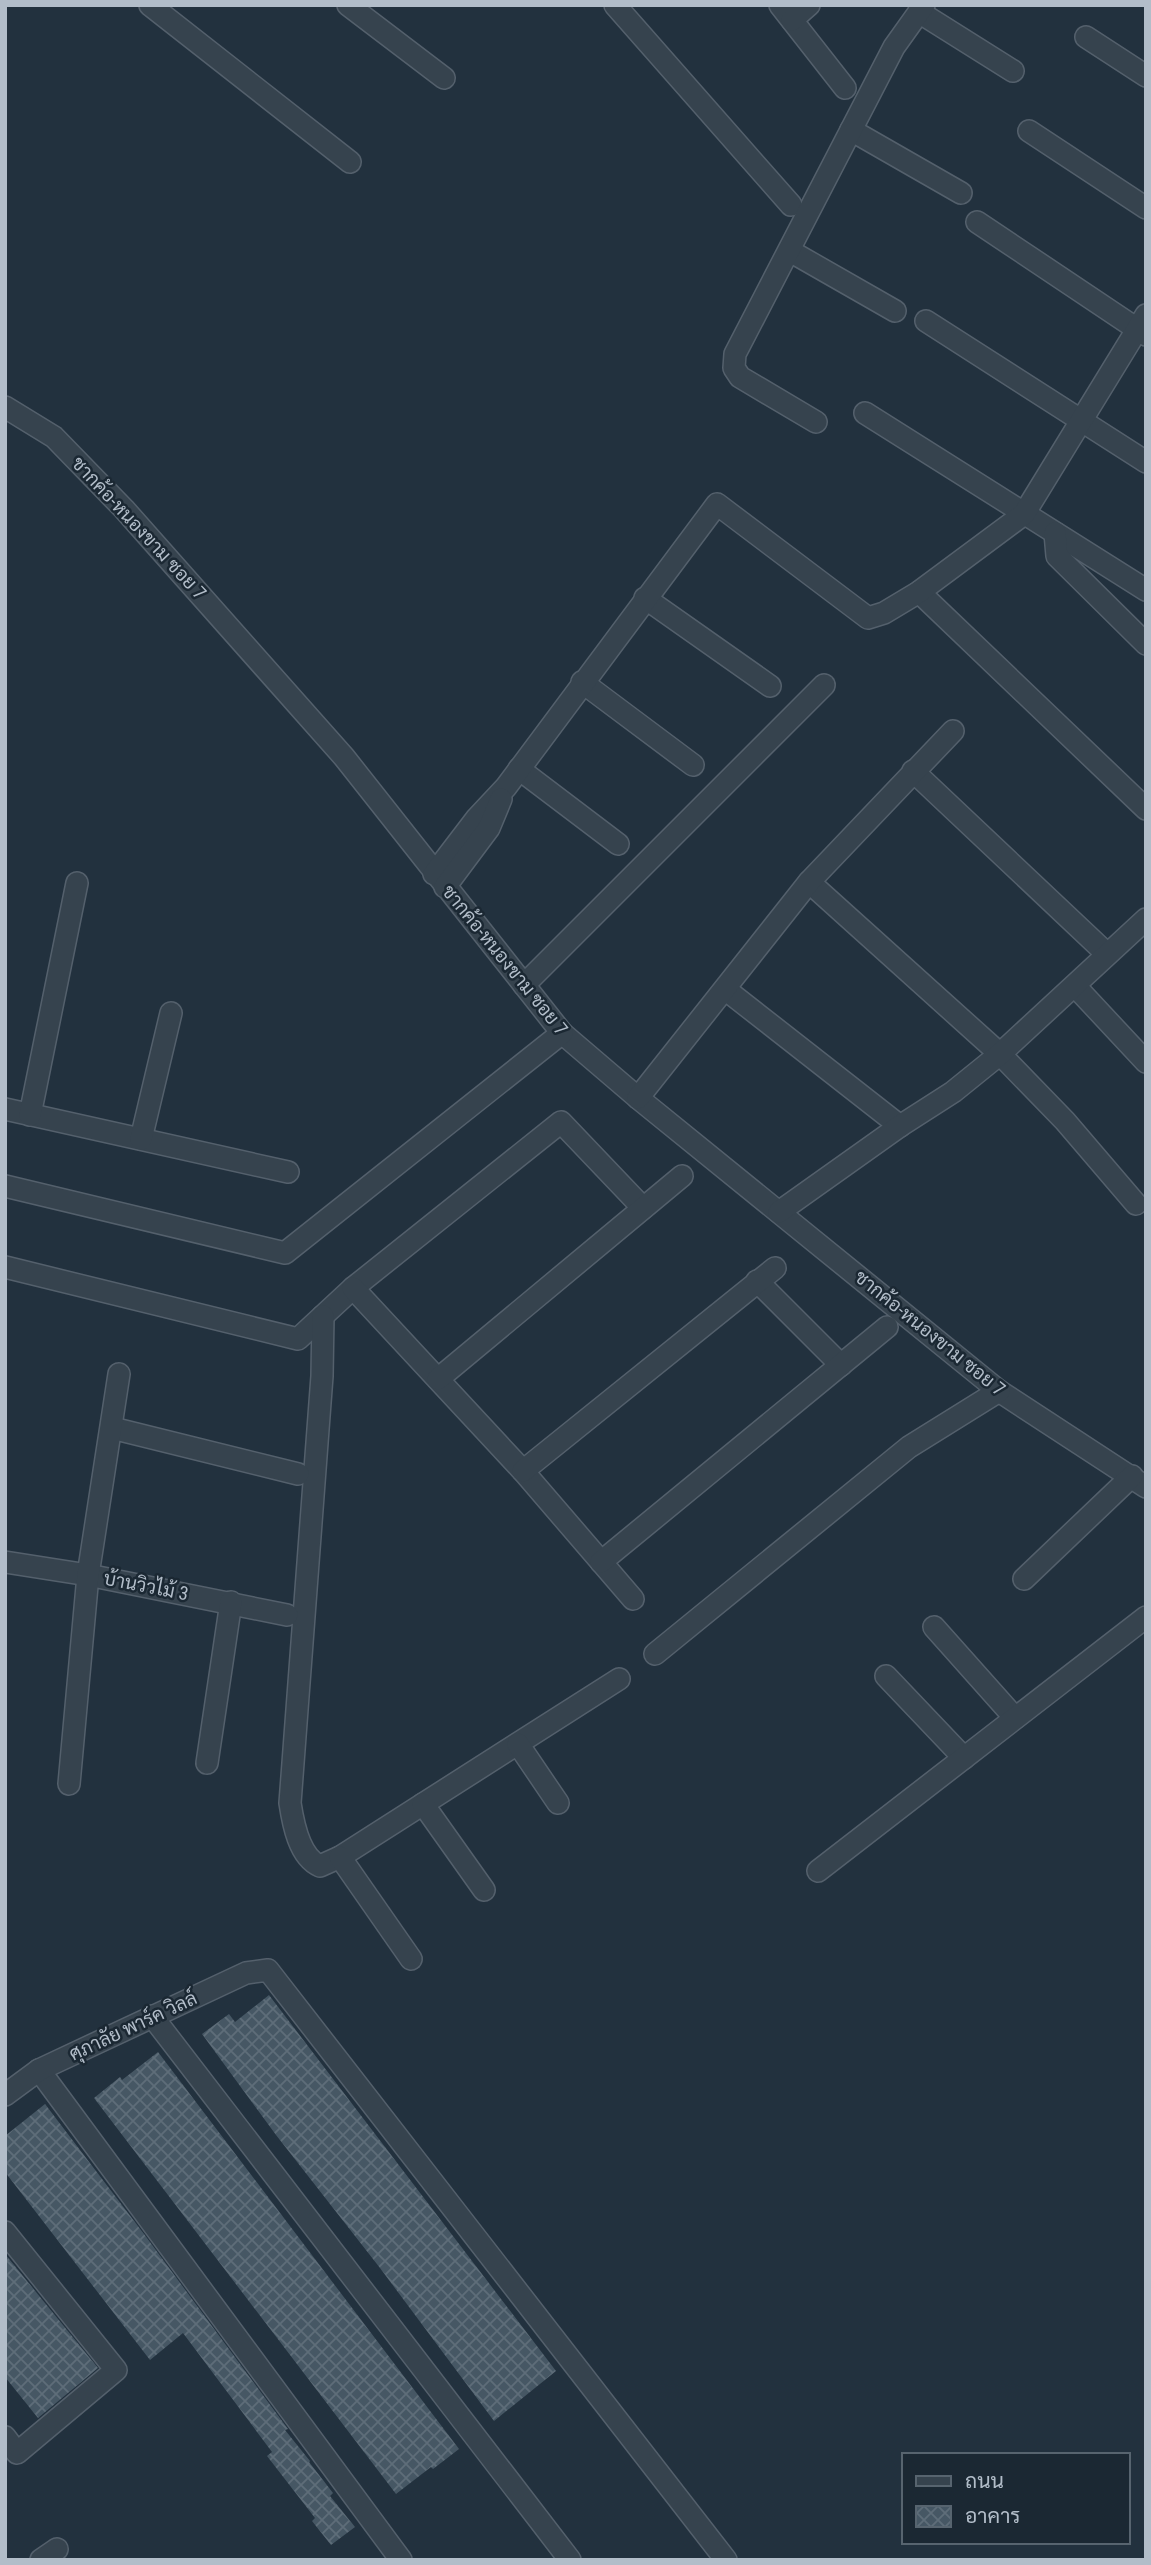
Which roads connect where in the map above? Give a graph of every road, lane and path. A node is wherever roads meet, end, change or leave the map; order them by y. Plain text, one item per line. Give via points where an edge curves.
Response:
1 (150, 5) edge
2 (348, 5) edge
3 (615, 5) edge
4 (809, 5) edge
5 (922, 9) edge
6 (786, 13) edge
7 (1086, 37) dead end
8 (1013, 71) dead end
9 (1146, 76) edge
10 (444, 78) dead end
11 (845, 88) dead end
12 (851, 130) junction
13 (1030, 131) dead end
14 (351, 162) dead end
15 (961, 193) dead end
16 (791, 205) dead end
17 (1146, 208) edge
18 (977, 222) dead end
19 (790, 251) junction
20 (895, 311) dead end
21 (926, 321) dead end
22 (1143, 326) edge
23 (5, 407) edge
24 (865, 413) dead end
25 (1080, 420) junction
26 (816, 422) dead end
27 (1146, 462) edge
28 (1024, 514) junction
29 (1055, 533) junction
30 (1146, 590) edge
31 (919, 592) junction
32 (645, 598) junction
33 (1146, 644) edge
34 (582, 682) junction
35 (824, 685) dead end
36 (770, 686) dead end
37 (953, 732) dead end
38 (693, 765) dead end
39 (519, 769) junction
40 (914, 771) junction
41 (1146, 809) edge
42 (618, 844) dead end
43 (440, 880) junction
44 (809, 882) junction
45 (77, 883) dead end
46 (1146, 919) edge
47 (1107, 954) junction
48 (524, 985) junction
49 (1075, 986) junction
50 (725, 989) junction
51 (170, 1013) dead end
52 (562, 1033) junction
53 (1000, 1054) junction
54 (1146, 1062) edge
55 (638, 1098) junction
56 (5, 1109) edge
57 (30, 1115) junction
58 (900, 1126) junction
59 (141, 1139) junction
60 (288, 1172) dead end
61 (682, 1175) dead end
62 (5, 1186) edge
63 (1136, 1204) dead end
64 (643, 1208) junction
65 (779, 1212) junction
66 (5, 1267) edge
67 (775, 1268) dead end
68 (757, 1281) junction
69 (353, 1288) junction
70 (323, 1316) junction
71 (887, 1327) dead end
72 (841, 1365) junction
73 (119, 1374) dead end
74 (438, 1378) junction
75 (999, 1391) junction
76 (112, 1428) junction
77 (523, 1471) junction
78 (298, 1474) dead end
79 (1139, 1482) edge
80 (5, 1562) edge
81 (601, 1562) junction
82 (88, 1575) junction
83 (1024, 1578) dead end
84 (633, 1599) dead end
85 (231, 1602) junction
86 (287, 1615) dead end
87 (1146, 1617) edge
88 (934, 1627) dead end
89 (655, 1654) dead end
90 (886, 1676) dead end
91 (619, 1679) dead end
92 (1015, 1718) junction
93 (518, 1744) junction
94 (964, 1758) junction
95 (208, 1763) dead end
96 (69, 1784) dead end
97 (558, 1803) dead end
98 (423, 1804) junction
99 (340, 1857) junction
100 (818, 1871) dead end
101 (484, 1890) dead end
102 (411, 1959) dead end
103 (152, 2016) junction
104 (39, 2070) junction
105 (5, 2095) edge
106 (5, 2232) edge
107 (5, 2437) edge
108 (401, 2560) edge
109 (570, 2560) edge
110 (726, 2560) edge

1 - 14 street
2 - 10 street
3 - 16 street
4 - 6 street
5 - 8 street
5 - 12 street via 894,47
6 - 11 street
7 - 9 street
12 - 15 street
12 - 19 street
13 - 17 street
18 - 22 street
19 - 20 street
19 - 26 street via 735,354 734,368 740,377
21 - 25 street
22 - 25 street
23 - 43 street, ชากค้อ-หนองขาม ซอย 7 via 54,437 124,509 344,757
24 - 28 street
25 - 27 street
25 - 28 street
28 - 29 street
28 - 31 street
29 - 30 street
29 - 33 street via 1057,556
31 - 32 street via 868,618 717,503
31 - 41 street
32 - 34 street
32 - 36 street
34 - 38 street
34 - 39 street
35 - 48 street
37 - 40 street
39 - 42 street
39 - 43 street via 476,819
40 - 44 street
40 - 47 street
43 - 48 street, ชากค้อ-หนองขาม ซอย 7
44 - 50 street
44 - 53 street
45 - 57 street
46 - 47 street
47 - 49 street
48 - 52 street, ชากค้อ-หนองขาม ซอย 7
49 - 53 street
49 - 54 street
50 - 55 street
50 - 58 street
51 - 59 street
52 - 55 street, ชากค้อ-หนองขาม ซอย 7
52 - 62 street via 285,1253
53 - 58 street
53 - 63 street
55 - 65 street, ชากค้อ-หนองขาม ซอย 7
56 - 57 street
57 - 59 street
58 - 65 street
59 - 60 street
61 - 64 street
64 - 69 street via 561,1122
64 - 74 street
65 - 75 street, ชากค้อ-หนองขาม ซอย 7
66 - 70 street via 298,1339
67 - 68 street
68 - 72 street
68 - 77 street
69 - 70 street
69 - 74 street
70 - 99 street via 290,1803 298,1837 309,1858 320,1866
71 - 72 street
72 - 81 street
73 - 76 street
74 - 77 street
75 - 79 street, ชากค้อ-หนองขาม ซอย 7
75 - 89 street via 909,1447
76 - 78 street
76 - 82 street
77 - 81 street
79 - 83 street
80 - 82 street, บ้านวิวไม้ 3
81 - 84 street
82 - 85 street, บ้านวิวไม้ 3
82 - 96 street
85 - 86 street, บ้านวิวไม้ 3
85 - 95 street
87 - 92 street
88 - 92 street
90 - 94 street
91 - 93 street
92 - 94 street
93 - 97 street
93 - 98 street
94 - 100 street
98 - 99 street
98 - 101 street
99 - 102 street
103 - 104 street, ศุภาลัย พาร์ค วิลล์
103 - 109 street
103 - 110 street, ศุภาลัย พาร์ค วิลล์ via 246,1973 268,1970
104 - 105 street, ศุภาลัย พาร์ค วิลล์
104 - 108 street
106 - 107 street via 116,2370 18,2453

